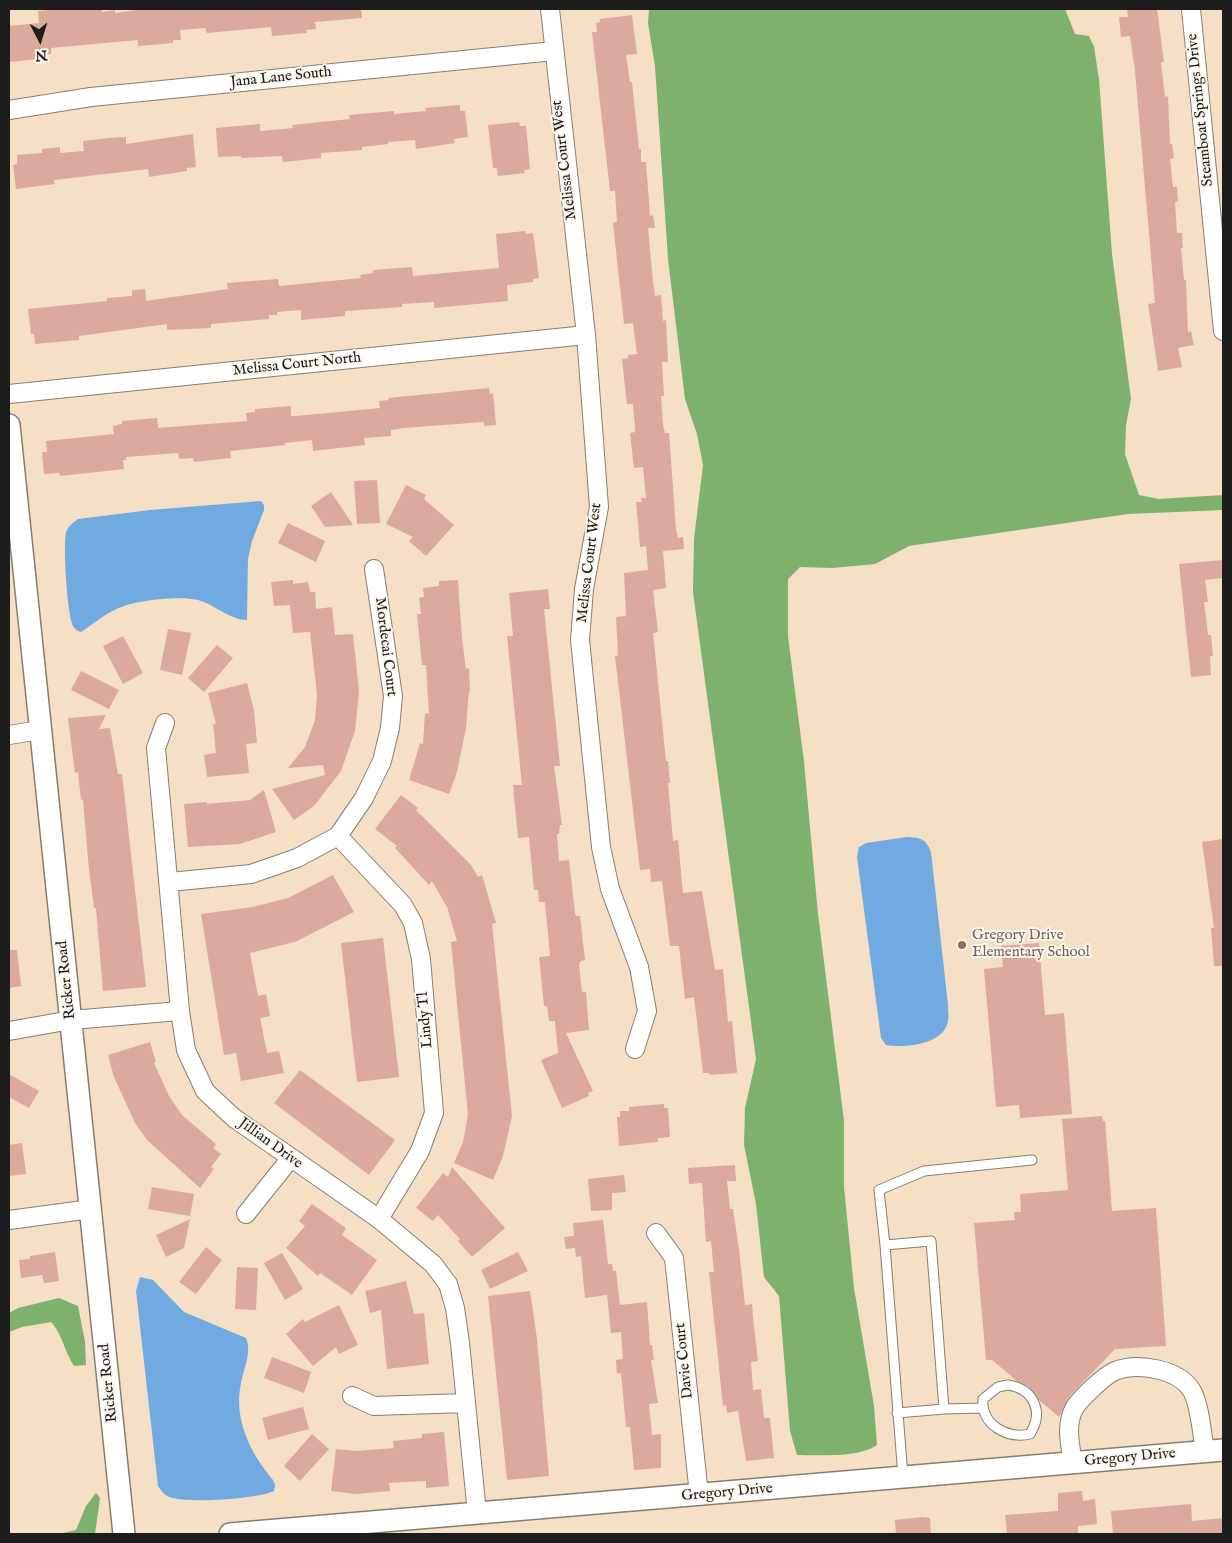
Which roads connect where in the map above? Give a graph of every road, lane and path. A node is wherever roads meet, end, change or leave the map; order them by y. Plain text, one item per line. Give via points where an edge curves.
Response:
1 (550, 9) edge
2 (1191, 9) edge
3 (554, 51) junction
4 (9, 110) edge
5 (1223, 331) edge
6 (586, 335) junction
7 (9, 394) edge
8 (9, 425) edge
9 (13, 516) edge
10 (374, 569) dead end
11 (165, 723) dead end
12 (40, 730) junction
13 (9, 734) edge
14 (338, 836) junction
15 (170, 882) junction
16 (180, 1011) junction
17 (71, 1020) junction
18 (9, 1030) edge
19 (635, 1049) dead end
20 (290, 1159) junction
21 (1032, 1160) dead end
22 (91, 1209) junction
23 (246, 1214) dead end
24 (378, 1219) junction
25 (9, 1220) edge
26 (656, 1232) dead end
27 (884, 1245) junction
28 (352, 1396) dead end
29 (466, 1403) junction
30 (983, 1408) junction
31 (944, 1409) junction
32 (897, 1413) junction
33 (1214, 1450) edge
34 (1073, 1463) junction
35 (904, 1477) junction
36 (699, 1495) junction
37 (478, 1513) junction
38 (124, 1534) edge
39 (230, 1534) edge

1 - 3 street, Melissa Court West
2 - 5 street, Steamboat Springs Drive
3 - 4 street, Jana Lane South via 91,97
3 - 6 street, Melissa Court West
6 - 7 street, Melissa Court North
6 - 19 street, Melissa Court West via 599,507 584,589 580,640 602,846 610,889 639,966 647,1011
8 - 9 street, Ricker Road
9 - 12 street, Ricker Road
10 - 14 street, Mordecai Court via 393,696 390,728 382,761 368,790
11 - 15 street, Jillian Drive via 156,748
12 - 13 street
12 - 17 street, Ricker Road
14 - 15 street, Mordecai Court via 296,858 251,874
14 - 24 street, Lindy Tl via 403,905 413,923 421,959 434,1114 420,1151
15 - 16 street, Jillian Drive
16 - 17 street
16 - 20 street, Jillian Drive via 186,1050 205,1091 234,1118
17 - 18 street
17 - 22 street, Ricker Road
20 - 23 street
20 - 24 street, Jillian Drive
21 - 27 lane via 924,1171 879,1190
22 - 25 street
22 - 38 street, Ricker Road
24 - 29 street, Jillian Drive via 433,1264 448,1284 456,1317
26 - 36 street, Davie Court via 674,1258
27 - 31 lane via 931,1241
27 - 32 lane
28 - 29 street via 374,1406
29 - 37 street, Jillian Drive
30 - 30 lane via 983,1399 990,1392 1008,1385 1017,1387 1032,1398 1036,1407 1035,1426 1030,1434 1017,1437 994,1426 983,1413
30 - 31 lane
31 - 32 lane
32 - 35 lane
33 - 34 street, Gregory Drive
33 - 34 street via 1192,1392 1181,1380 1151,1367 1116,1371 1075,1407 1068,1428
34 - 35 street, Gregory Drive
35 - 36 street, Gregory Drive
36 - 37 street, Gregory Drive
37 - 39 street, Gregory Drive

